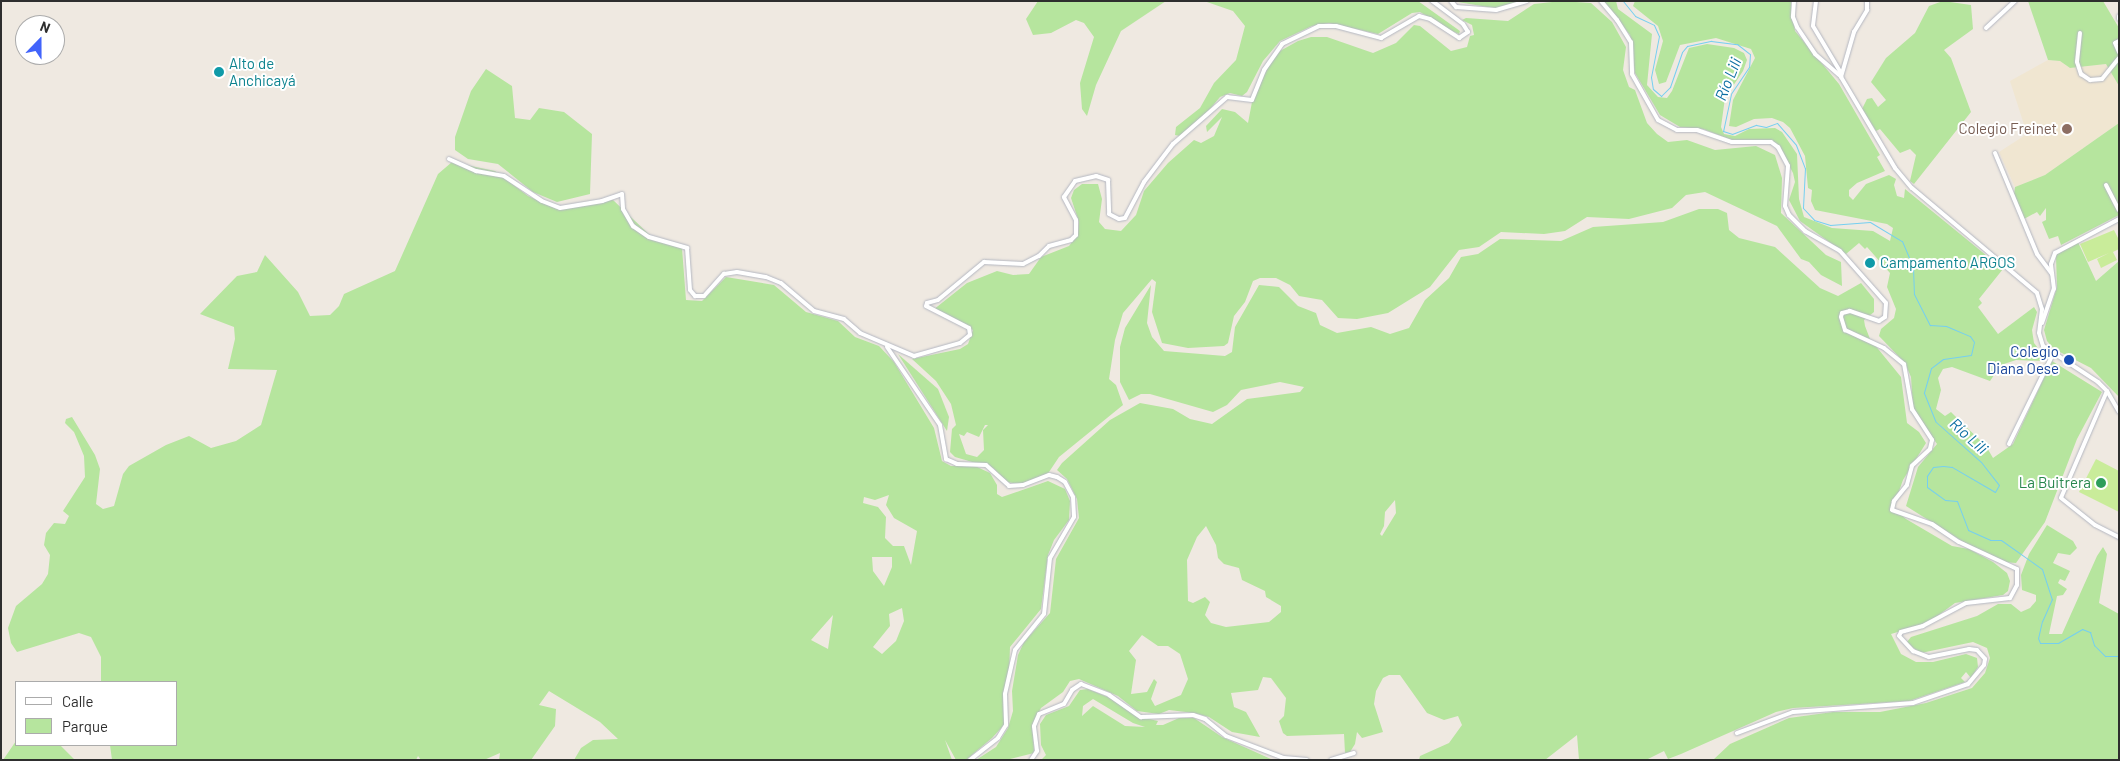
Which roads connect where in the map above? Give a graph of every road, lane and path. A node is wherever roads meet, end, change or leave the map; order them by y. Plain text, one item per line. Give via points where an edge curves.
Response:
1 (1432, 1) edge
2 (1451, 1) edge
3 (1527, 1) edge
4 (1601, 1) edge
5 (1794, 1) edge
6 (1816, 1) edge
7 (1867, 1) edge
8 (2015, 1) edge
9 (1986, 28) dead end
10 (2080, 33) dead end
11 (2119, 41) edge
12 (2119, 52) edge
13 (2119, 58) edge
14 (1841, 75) junction
15 (1995, 153) dead end
16 (449, 159) dead end
17 (2106, 185) dead end
18 (2119, 210) edge
19 (2119, 218) edge
20 (2053, 276) junction
21 (2041, 327) junction
22 (886, 346) junction
23 (2053, 354) junction
24 (2107, 391) junction
25 (2119, 412) edge
26 (2009, 444) dead end
27 (2119, 537) edge
28 (1737, 733) dead end
29 (1354, 752) dead end
30 (970, 760) edge
31 (1030, 760) edge
32 (1307, 760) edge
33 (1331, 760) edge

1 - 22 street via 1464,24 1468,32 1459,38 1424,16 1381,38 1336,26 1309,28 1282,44 1264,70 1252,100 1228,97 1173,144 1144,182 1125,218 1114,218 1109,214 1108,180 1096,176 1075,181 1064,197 1077,227 1071,240 1049,246 1039,256 1023,264 984,262 938,300 926,304 969,328 970,336 966,340 914,356
2 - 3 street via 1461,8 1496,10
4 - 28 street via 1631,42 1630,67 1658,120 1677,130 1697,130 1732,142 1770,142 1778,147 1788,166 1785,206 1789,215 1805,231 1840,251 1886,303 1885,317 1879,322 1850,311 1842,313 1841,317 1845,330 1884,348 1904,364 1912,409 1931,436 1932,446 1912,466 1892,510 1932,524 1959,542 2017,569 2017,585 2010,598 1966,603 1923,626 1901,632 1902,640 1920,656 1928,658 1969,648 1977,650 1985,659 1984,665 1968,684 1912,702 1793,712
5 - 14 street via 1793,17 1797,27 1815,54
6 - 14 street via 1813,26
7 - 14 street via 1867,10 1854,32
8 - 9 street
10 - 13 street via 2077,62 2081,74 2090,80 2102,79
11 - 12 street via 2115,43
14 - 21 street via 1895,168 1912,188 2037,293 2042,308
15 - 20 street via 2038,254
16 - 22 street via 476,171 504,176 542,201 560,208 622,194 623,209 633,226 649,237 687,248 690,290 695,296 704,296 724,274 737,272 766,277 781,283 814,311 844,319 860,333
17 - 18 street
19 - 20 street via 2055,253 2051,264
20 - 21 street via 2054,290
21 - 23 street via 2041,342
22 - 30 street via 907,372 940,425 946,459 958,464 986,465 1009,486 1023,486 1049,475 1057,477 1065,482 1073,497 1074,517 1050,558 1044,614 1040,623 1014,650 1005,694 1006,725 998,738
23 - 24 street via 2088,374
23 - 26 street
24 - 25 street
24 - 27 street via 2061,498 2095,525
29 - 33 street
31 - 32 street via 1037,751 1034,726 1039,714 1064,704 1072,690 1081,684 1101,691 1140,717 1193,715 1205,718 1226,736 1284,758

